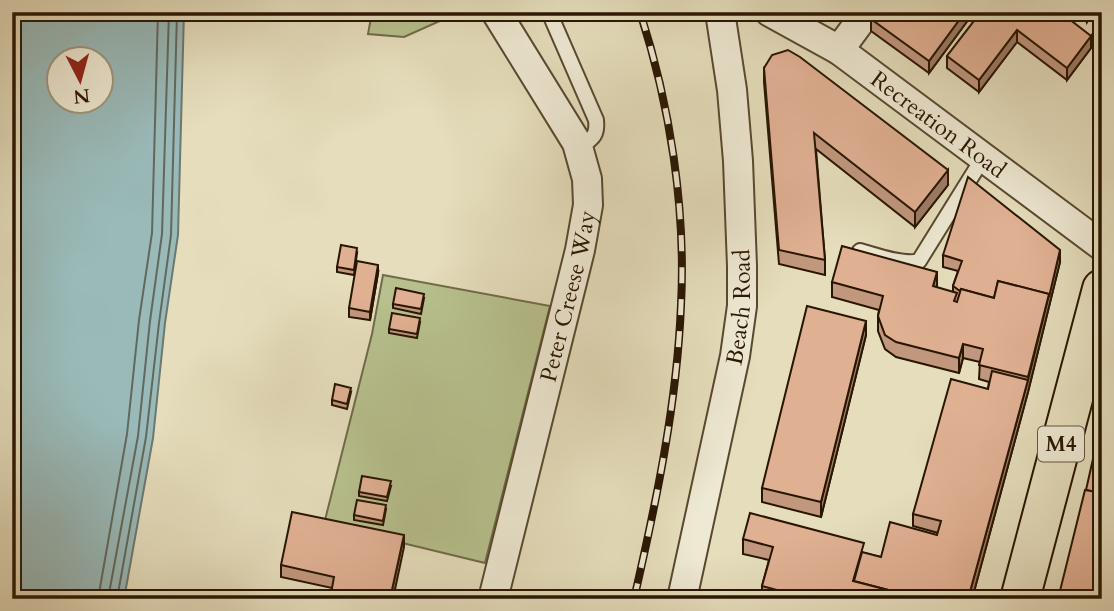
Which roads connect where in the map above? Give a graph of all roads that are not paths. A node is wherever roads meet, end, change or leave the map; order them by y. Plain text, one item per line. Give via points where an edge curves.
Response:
1 (496, 12) edge
2 (549, 12) edge
3 (720, 12) edge
4 (770, 12) edge
5 (867, 12) edge
6 (839, 50) junction
7 (579, 148) junction
8 (983, 158) junction
9 (1102, 246) edge
10 (860, 251) edge
11 (1102, 289) edge
12 (492, 599) edge
13 (682, 599) edge
14 (1020, 599) edge

1 - 7 street, Peter Creese Way
2 - 7 lane via 596,120 594,137
3 - 13 street, Beach Road via 738,161 742,306
4 - 6 street, Recreation Road
5 - 6 street
6 - 8 street, Recreation Road
7 - 12 street, Peter Creese Way via 587,179 585,228
8 - 9 street, Recreation Road
8 - 10 lane via 919,261
11 - 14 main road, M4

